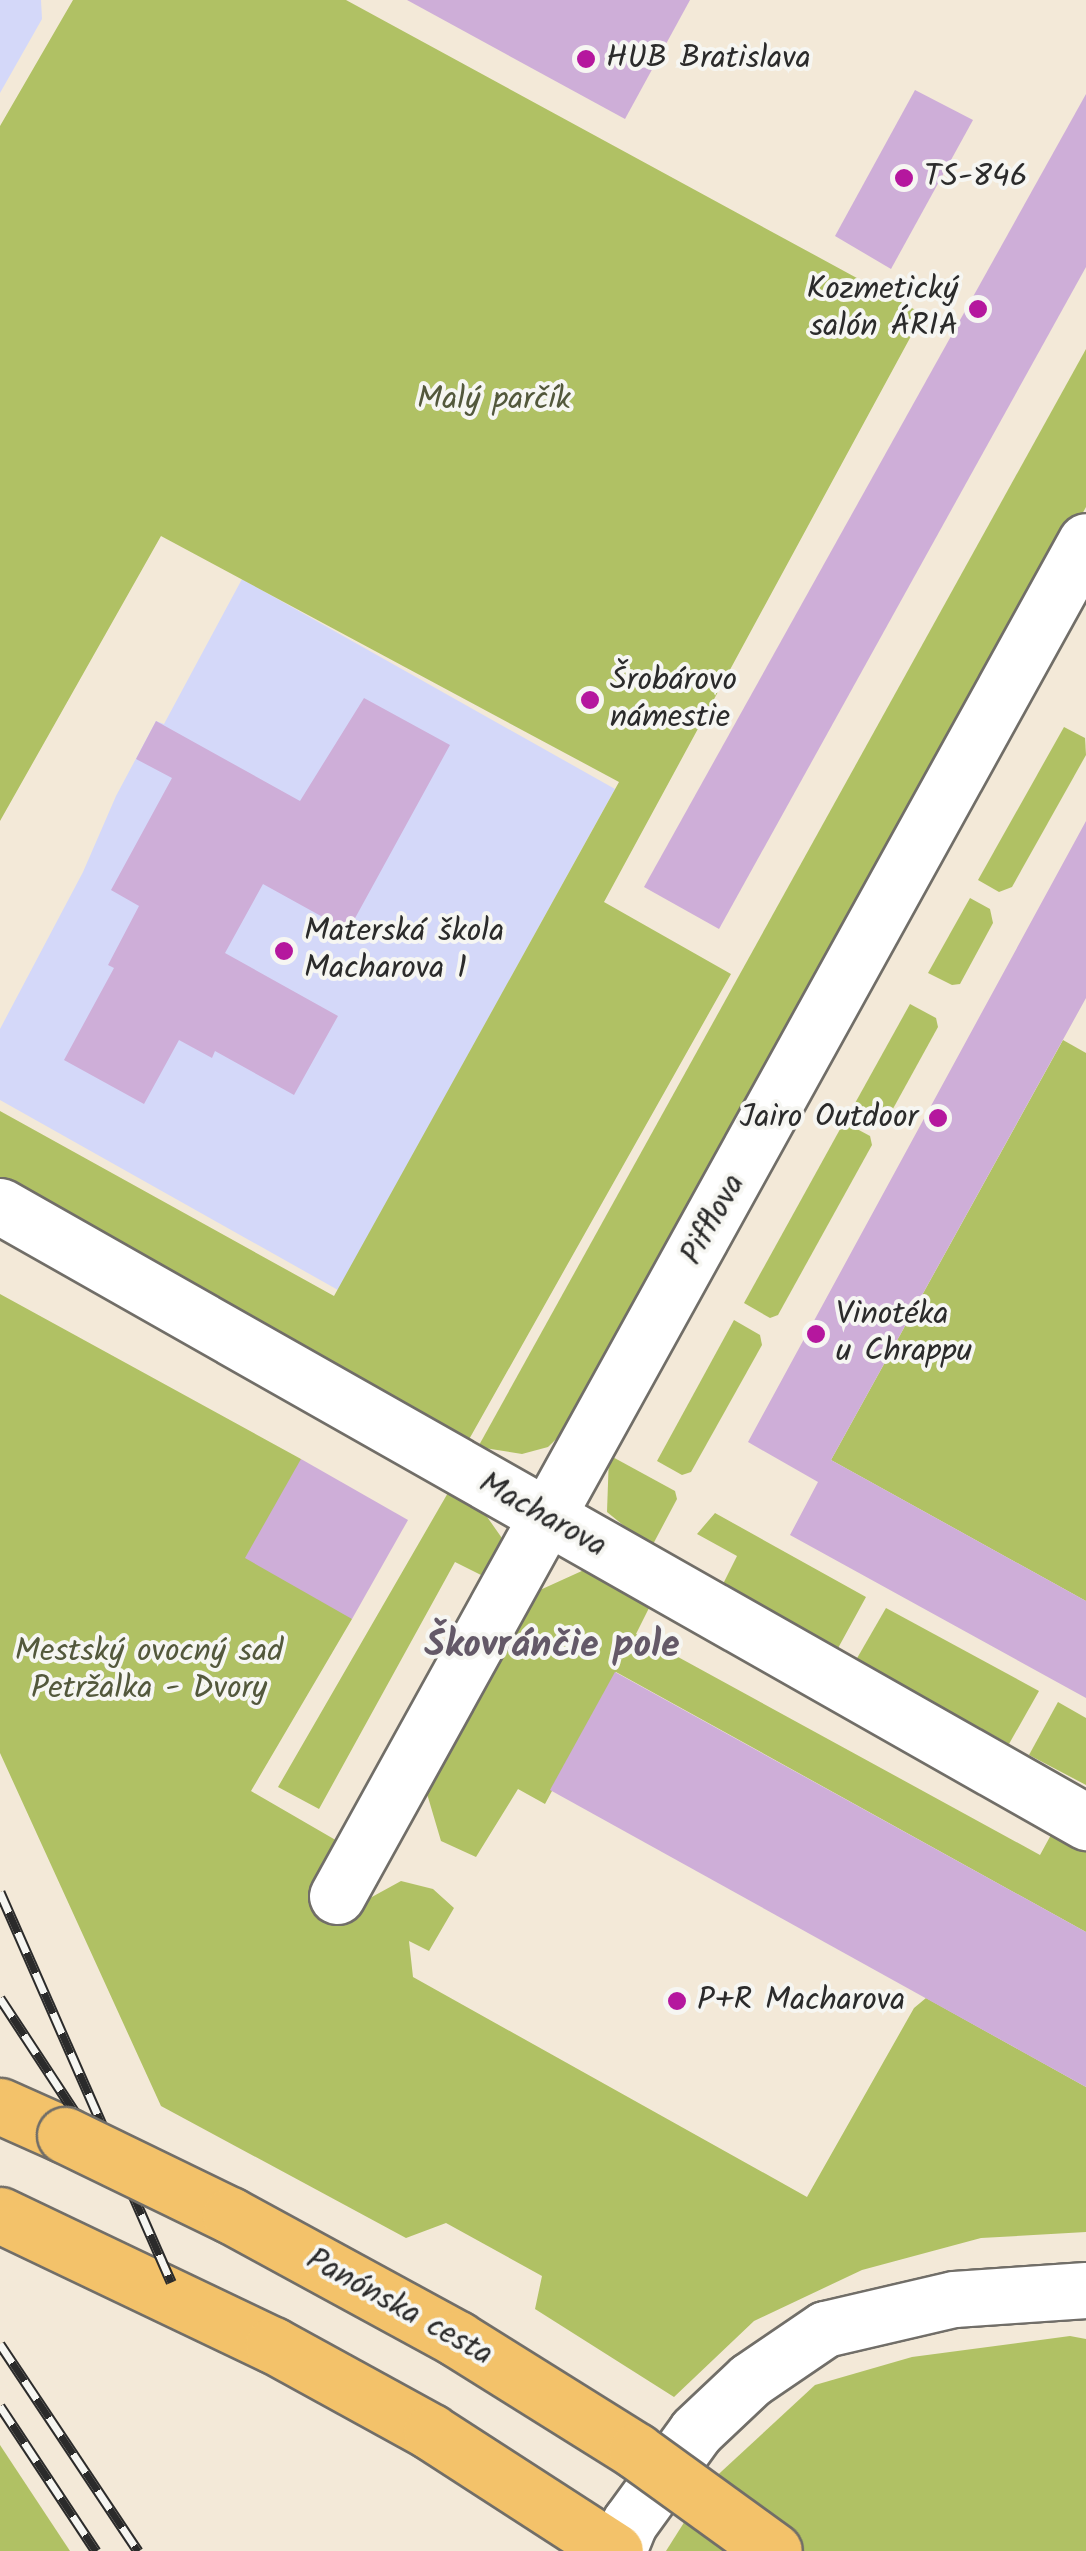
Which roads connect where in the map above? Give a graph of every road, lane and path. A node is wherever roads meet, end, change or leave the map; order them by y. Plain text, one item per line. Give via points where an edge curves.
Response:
1 (1086, 541) edge
2 (0, 1206) edge
3 (548, 1519) junction
4 (1086, 1822) edge
5 (337, 1896) dead end
6 (0, 2106) edge
7 (0, 2215) edge
8 (1086, 2290) edge
9 (616, 2551) edge
10 (774, 2551) edge

1 - 3 street, Pifflova
2 - 3 street, Macharova
3 - 4 street, Macharova
3 - 5 street, Pifflova
6 - 10 main road, Panónska cesta, bridge via 230,2215 457,2339 636,2451
7 - 9 main road via 273,2345 431,2432
8 - 9 street via 954,2298 825,2330 750,2380 696,2430

